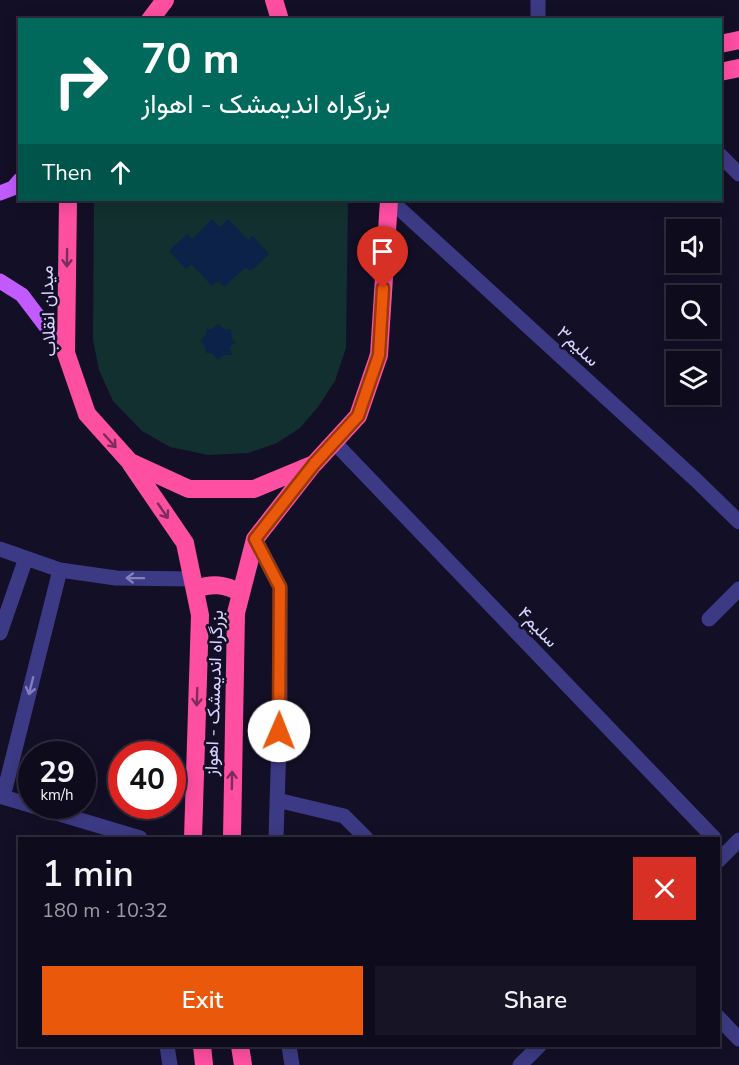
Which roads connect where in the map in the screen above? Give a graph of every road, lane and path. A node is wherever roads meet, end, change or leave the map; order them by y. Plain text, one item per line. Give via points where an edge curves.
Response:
1 (165, 0) edge
2 (274, 0) edge
3 (538, 0) edge
4 (152, 18) edge
5 (279, 18) edge
6 (538, 18) edge
7 (739, 40) edge
8 (722, 44) edge
9 (739, 68) edge
10 (722, 72) edge
11 (722, 157) edge
12 (739, 174) edge
13 (18, 182) edge
14 (0, 194) edge
15 (68, 201) edge
16 (390, 201) edge
17 (391, 201) edge
18 (0, 281) edge
19 (66, 353) junction
20 (334, 442) junction
21 (130, 462) junction
22 (314, 464) junction
23 (739, 522) edge
24 (255, 539) junction
25 (0, 549) edge
26 (26, 558) junction
27 (60, 570) junction
28 (194, 584) junction
29 (739, 589) edge
30 (241, 592) junction
31 (709, 619) dead end
32 (0, 633) edge
33 (1, 796) edge
34 (277, 800) junction
35 (137, 837) edge
36 (193, 837) edge
37 (232, 837) edge
38 (276, 837) edge
39 (365, 837) edge
40 (713, 837) edge
41 (739, 840) edge
42 (721, 853) edge
43 (720, 1019) edge
44 (739, 1039) edge
45 (167, 1047) edge
46 (202, 1047) edge
47 (240, 1047) edge
48 (289, 1047) edge
49 (538, 1047) edge
50 (170, 1065) edge
51 (204, 1065) edge
52 (243, 1065) edge
53 (292, 1065) edge
54 (520, 1065) edge

1 - 4 highway
2 - 5 highway
3 - 6 street
7 - 8 highway
9 - 10 highway
11 - 12 street
13 - 14 main road
15 -> 19 highway, میدان انقلاب
16 - 20 highway, میدان انقلاب via 379,355 358,416
17 - 23 street, سلیم۳
18 - 19 main road via 22,295
19 -> 21 highway, میدان انقلاب via 87,414
20 - 22 highway, میدان انقلاب
20 - 40 street, سلیم۴
21 - 22 highway, میدان انقلاب via 189,489 254,489
21 -> 28 highway via 185,543
22 - 24 highway, بزرگراه اندیمشک - اهواز
24 - 30 highway, بزرگراه اندیمشک - اهواز
24 - 34 street via 280,587
25 - 26 street
26 - 27 street
26 - 32 street
28 -> 27 street
27 -> 33 street
28 - 30 highway via 219,585
28 -> 36 highway via 200,615
29 - 31 street
37 -> 30 highway, بزرگراه اندیمشک - اهواز via 236,613
33 - 35 street
34 - 38 street
34 - 39 street via 344,816
41 - 42 street
43 - 44 street
45 - 50 street
46 - 51 highway
47 - 52 highway
48 - 53 street
49 - 54 street

